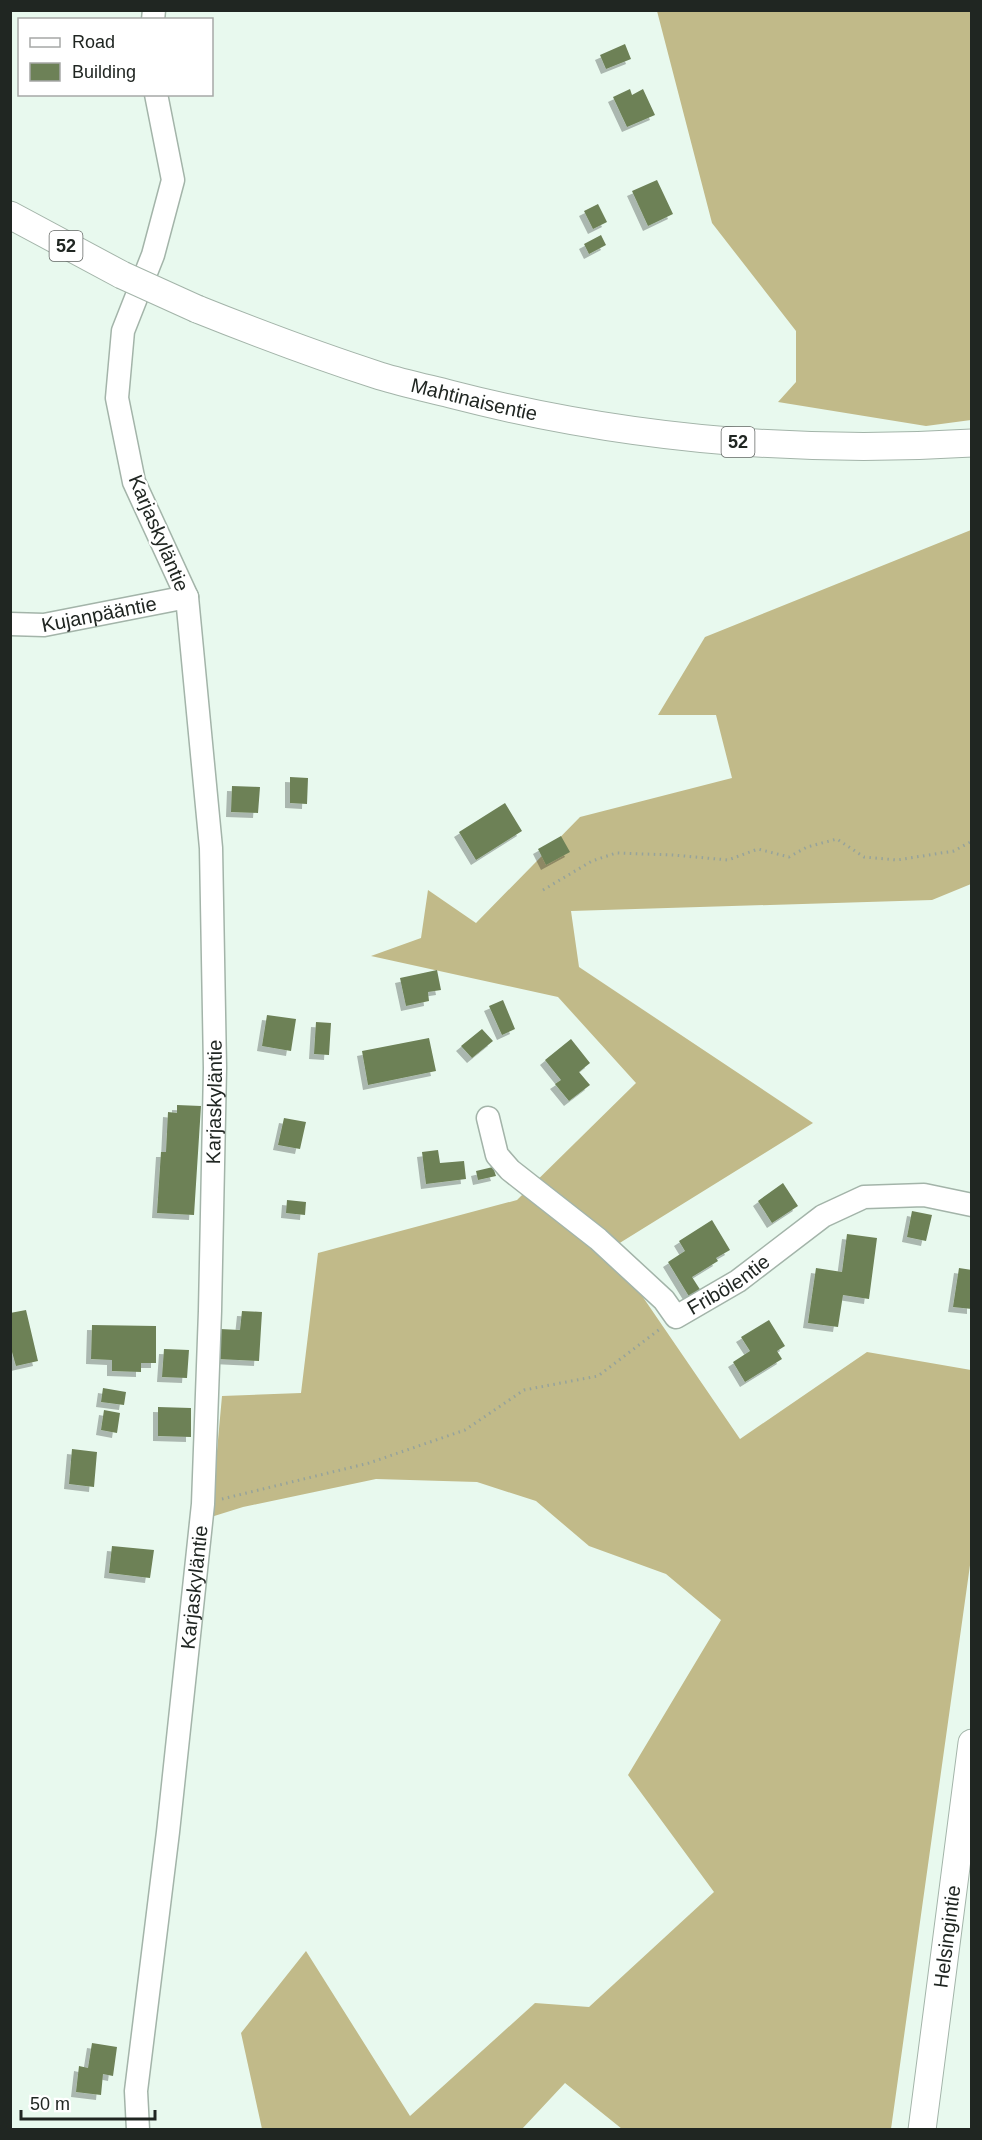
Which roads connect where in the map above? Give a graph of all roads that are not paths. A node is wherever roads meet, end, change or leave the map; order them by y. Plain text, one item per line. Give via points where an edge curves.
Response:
1 (156, 96) edge
2 (10, 215) edge
3 (972, 443) edge
4 (187, 597) junction
5 (10, 624) edge
6 (488, 1118) dead end
7 (972, 1205) edge
8 (972, 1743) edge
9 (138, 2130) edge
10 (922, 2130) edge

1 - 4 street, Karjaskyläntie via 172,180 153,255 123,331 117,398 134,482
2 - 3 main road, Mahtinaisentie / 52, bridge via 122,275 279,342 382,377 507,409 623,430 733,442 844,446
4 - 5 street, Kujanpääntie via 44,625
4 - 9 street, Karjaskyläntie via 211,848 214,926 210,1311 203,1504 136,2091
6 - 7 street, Fribölentie via 497,1155 510,1170 598,1239 664,1300 676,1317 738,1281 823,1216 864,1197 924,1195
8 - 10 main road, Helsingintie

